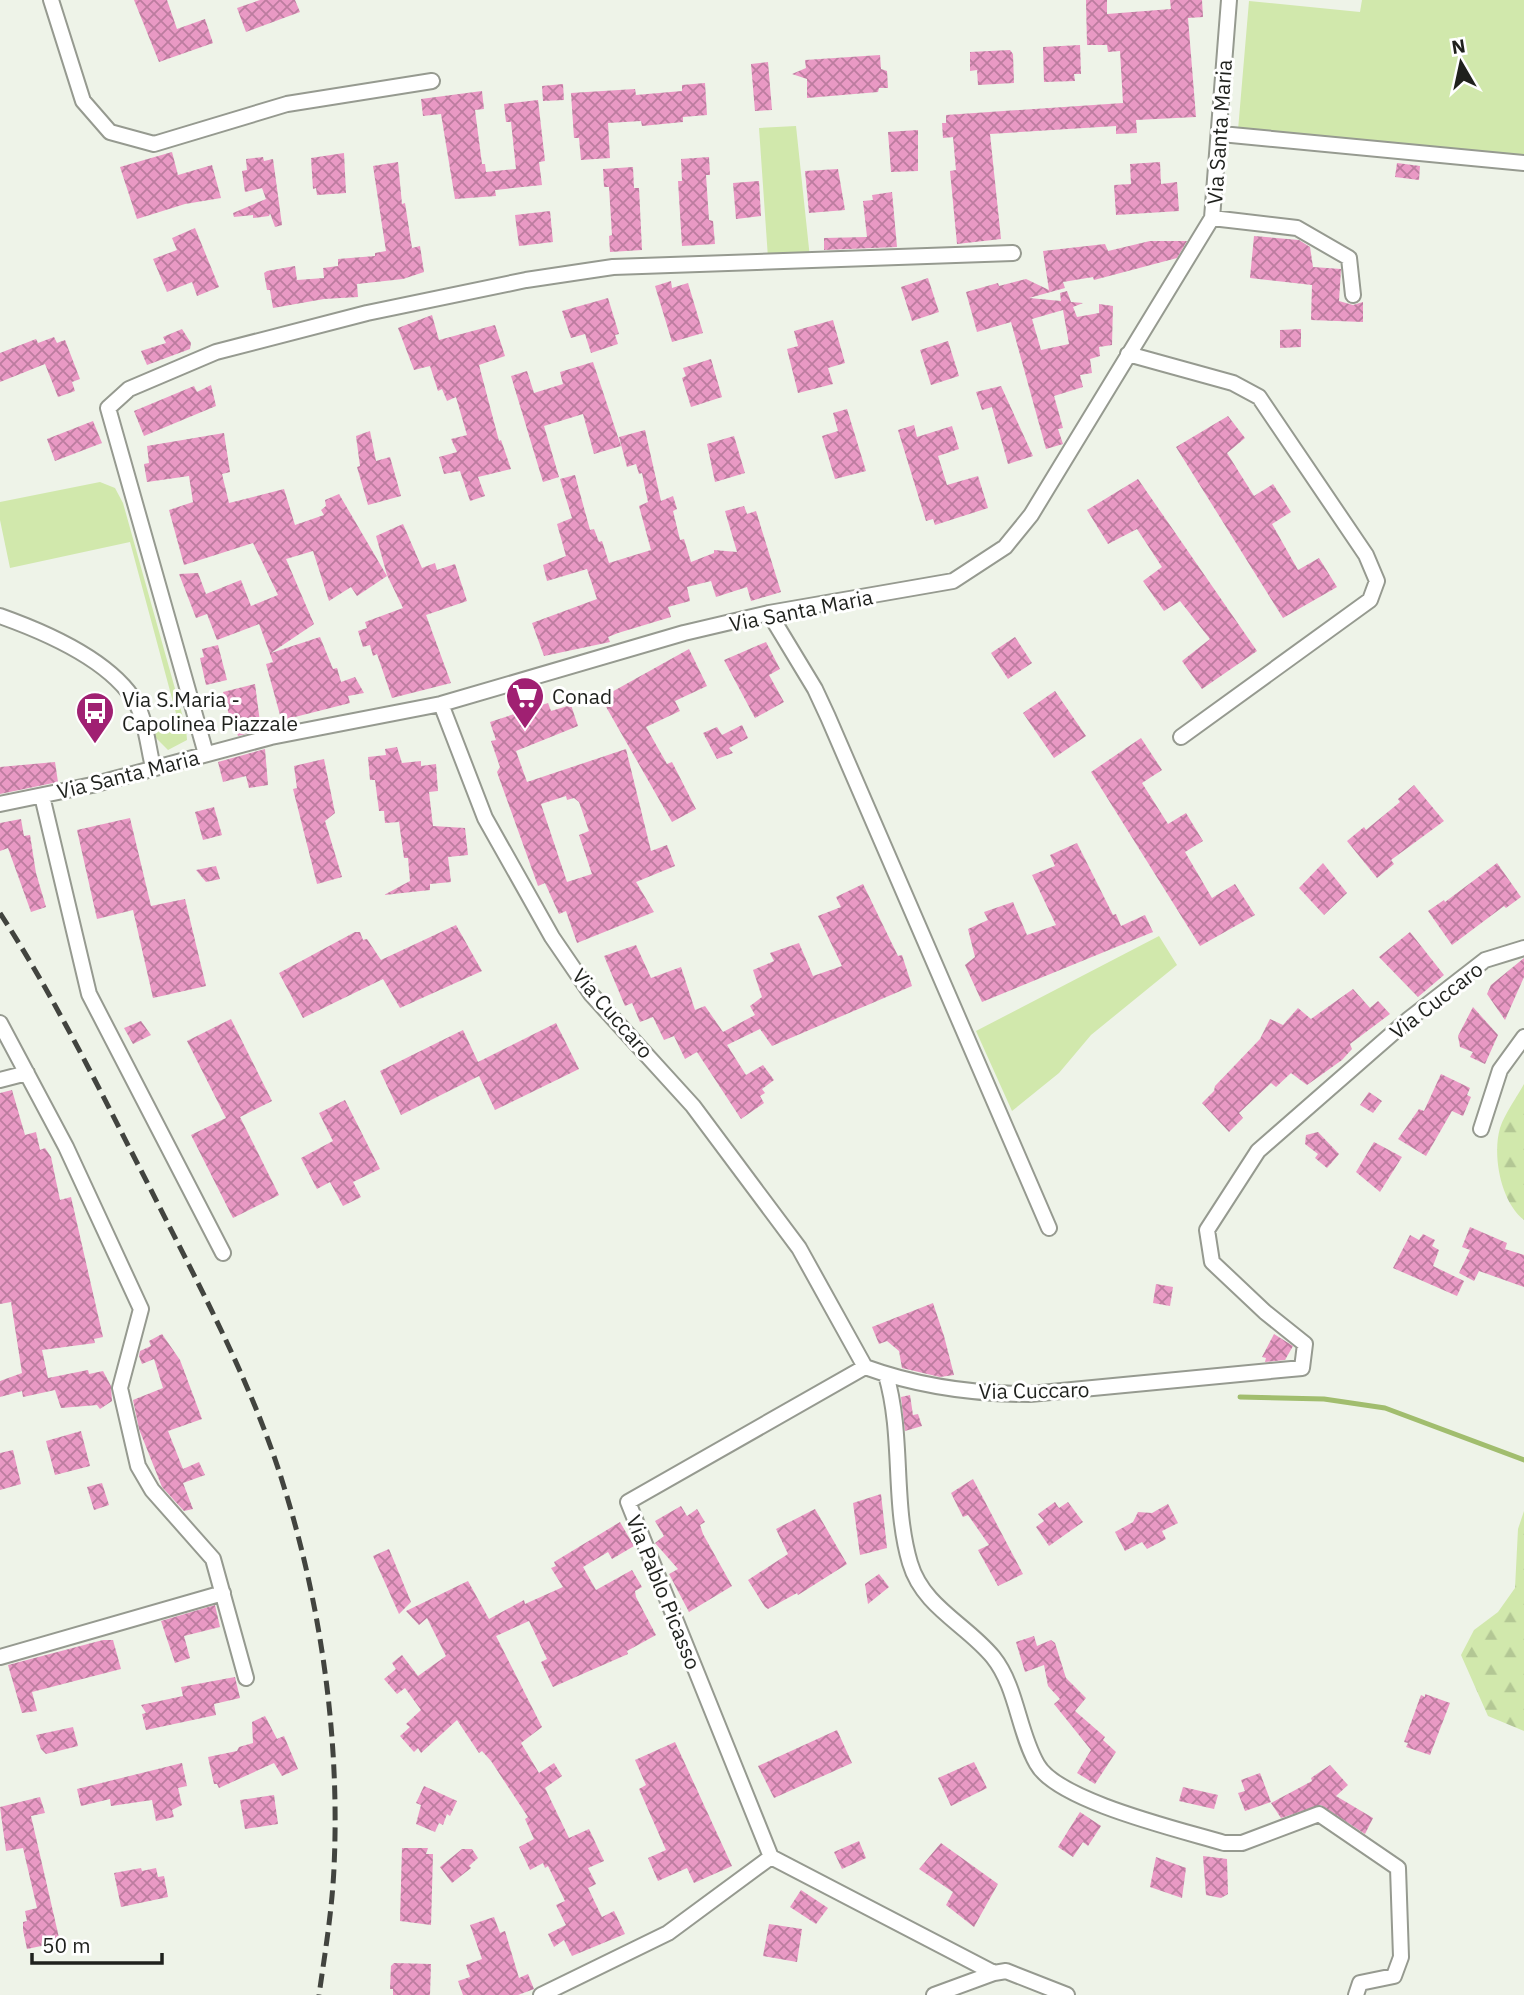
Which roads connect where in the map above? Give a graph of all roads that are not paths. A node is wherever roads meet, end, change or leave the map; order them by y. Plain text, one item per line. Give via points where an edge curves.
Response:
1 (51, 0) edge
2 (1228, 0) edge
3 (432, 81) dead end
4 (1221, 134) junction
5 (1524, 163) edge
6 (1212, 218) junction
7 (1013, 253) dead end
8 (1353, 295) dead end
9 (1128, 354) junction
10 (769, 613) junction
11 (0, 616) edge
12 (441, 704) junction
13 (1181, 737) dead end
14 (206, 754) junction
15 (153, 766) junction
16 (42, 796) junction
17 (0, 804) edge
18 (1524, 948) edge
19 (0, 1023) edge
20 (1524, 1037) edge
21 (27, 1073) junction
22 (0, 1080) edge
23 (1481, 1129) dead end
24 (1049, 1228) dead end
25 (223, 1253) dead end
26 (865, 1367) junction
27 (886, 1375) junction
28 (223, 1593) junction
29 (0, 1657) edge
30 (246, 1678) dead end
31 (771, 1857) junction
32 (994, 1973) junction
33 (541, 1995) edge
34 (934, 1995) edge
35 (1067, 1995) edge
36 (1356, 1995) edge

1 - 3 street via 83,101 110,132 154,144 287,104
2 - 4 street, Via Santa Maria
4 - 5 street
4 - 6 street, Via Santa Maria
6 - 8 street via 1297,228 1349,258
6 - 9 street, Via Santa Maria
7 - 14 street via 613,267 526,279 216,352 129,389 108,408
9 - 10 street, Via Santa Maria via 1055,480 992,558 953,581
9 - 13 street via 1233,383 1259,397 1366,555 1377,581 1370,600
10 - 12 street, Via Santa Maria
10 - 24 street via 828,717
11 - 15 street via 81,651 122,687 135,703
12 - 14 street, Via Santa Maria
12 - 26 street, Via Cuccaro via 485,818 552,937 591,994 693,1106 799,1248
14 - 15 street, Via Santa Maria
15 - 16 street, Via Santa Maria
16 - 17 street, Via Santa Maria
16 - 25 street via 89,994
18 - 27 street, Via Cuccaro via 1485,960 1409,1019 1258,1151 1207,1230 1212,1262 1305,1344 1302,1368 1030,1394 988,1394
19 - 21 street
20 - 23 street via 1500,1070
21 - 22 street
21 - 28 street via 141,1309 120,1388 138,1466 165,1506 214,1559
26 - 27 street, Via Cuccaro
26 - 31 street, Via Pablo Picasso via 628,1502
27 - 36 street via 893,1399 911,1566 928,1598 979,1640 998,1664 1038,1766 1075,1795 1224,1843 1242,1843 1319,1814 1398,1868 1401,1957 1394,1976 1360,1983
28 - 29 street
28 - 30 street
31 - 32 street
31 - 33 street via 668,1933
32 - 34 street
32 - 35 street via 1006,1971

